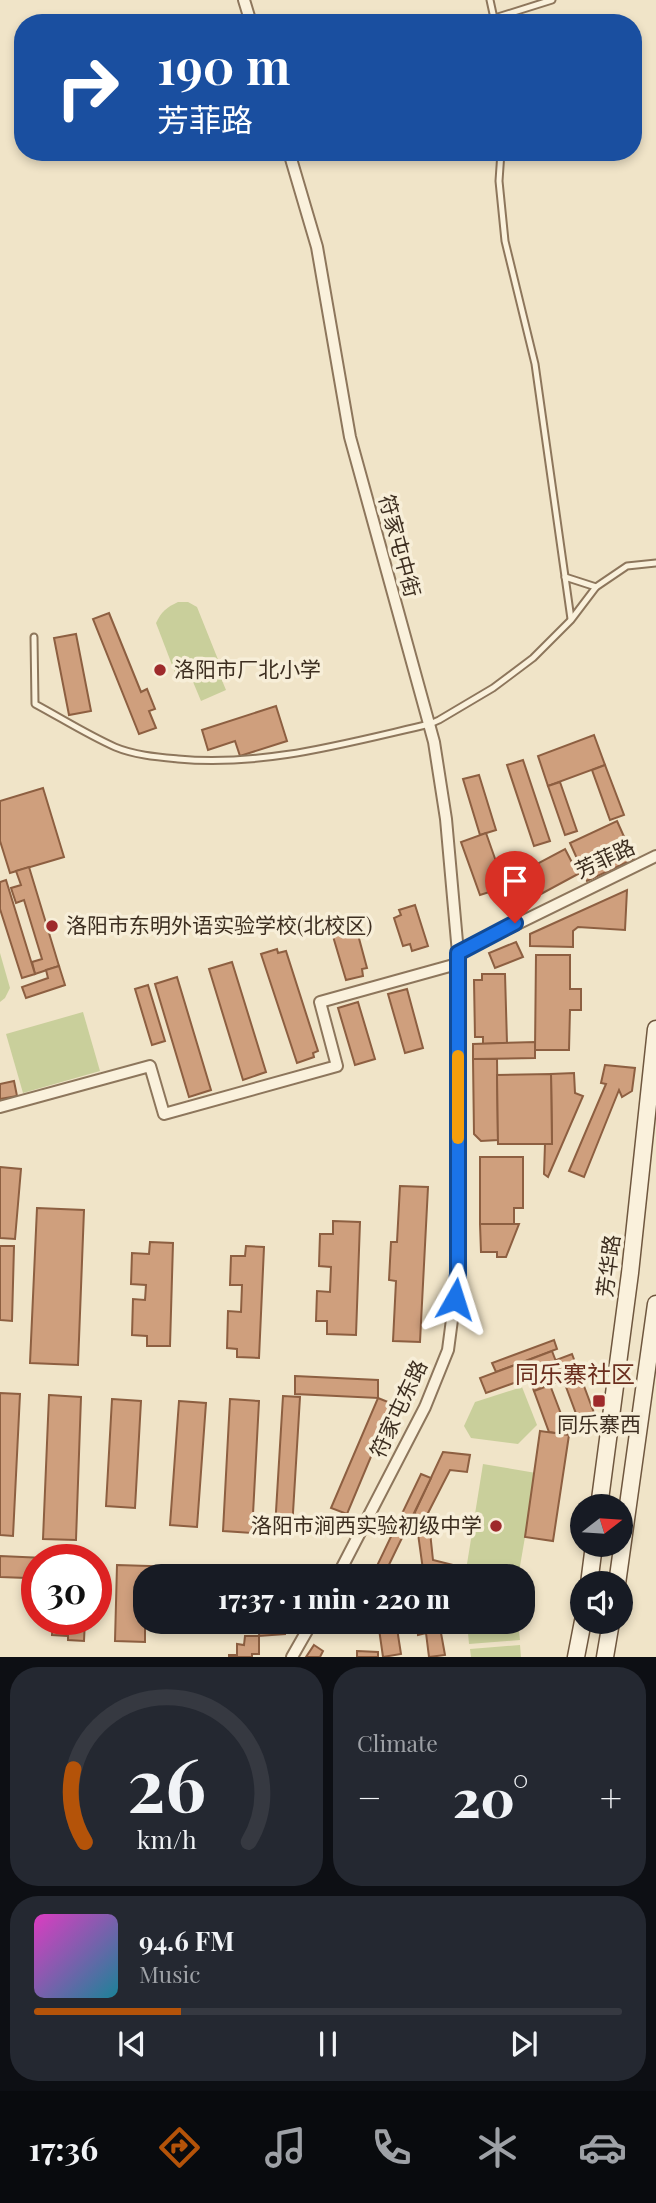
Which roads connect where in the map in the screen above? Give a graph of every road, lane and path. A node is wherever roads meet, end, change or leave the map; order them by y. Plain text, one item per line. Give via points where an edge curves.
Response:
1 (552, 0) edge
2 (514, 14) edge
3 (292, 161) edge
4 (500, 161) edge
5 (656, 563) edge
6 (565, 577) junction
7 (596, 587) junction
8 (571, 620) junction
9 (34, 637) dead end
10 (430, 724) junction
11 (656, 856) edge
12 (458, 958) junction
13 (656, 1029) edge
14 (0, 1107) edge
15 (656, 1304) edge
16 (602, 1494) edge
17 (344, 1564) edge
18 (619, 1571) edge
19 (305, 1634) edge
20 (580, 1634) edge
21 (609, 1634) edge
22 (292, 1657) edge
23 (576, 1657) edge
24 (605, 1657) edge

1 - 2 lane
3 - 10 street, 符家屯中街 via 317,247 350,436
4 - 6 lane via 505,241 534,364
5 - 7 lane via 627,566
6 - 7 lane
6 - 8 lane
7 - 8 lane
8 - 10 lane via 494,688
9 - 10 lane via 35,704 116,747 155,757 241,761 288,756
10 - 12 street, 符家屯中街 via 446,820
11 - 12 street, 芳菲路
12 - 14 street, 芳菲路 via 320,1002 338,1066 164,1114 150,1066
12 - 17 street, 符家屯东路 via 458,1274 447,1350 425,1407
13 - 16 main road, 芳华路
15 - 18 main road
19 - 22 street
20 - 23 main road
21 - 24 main road

